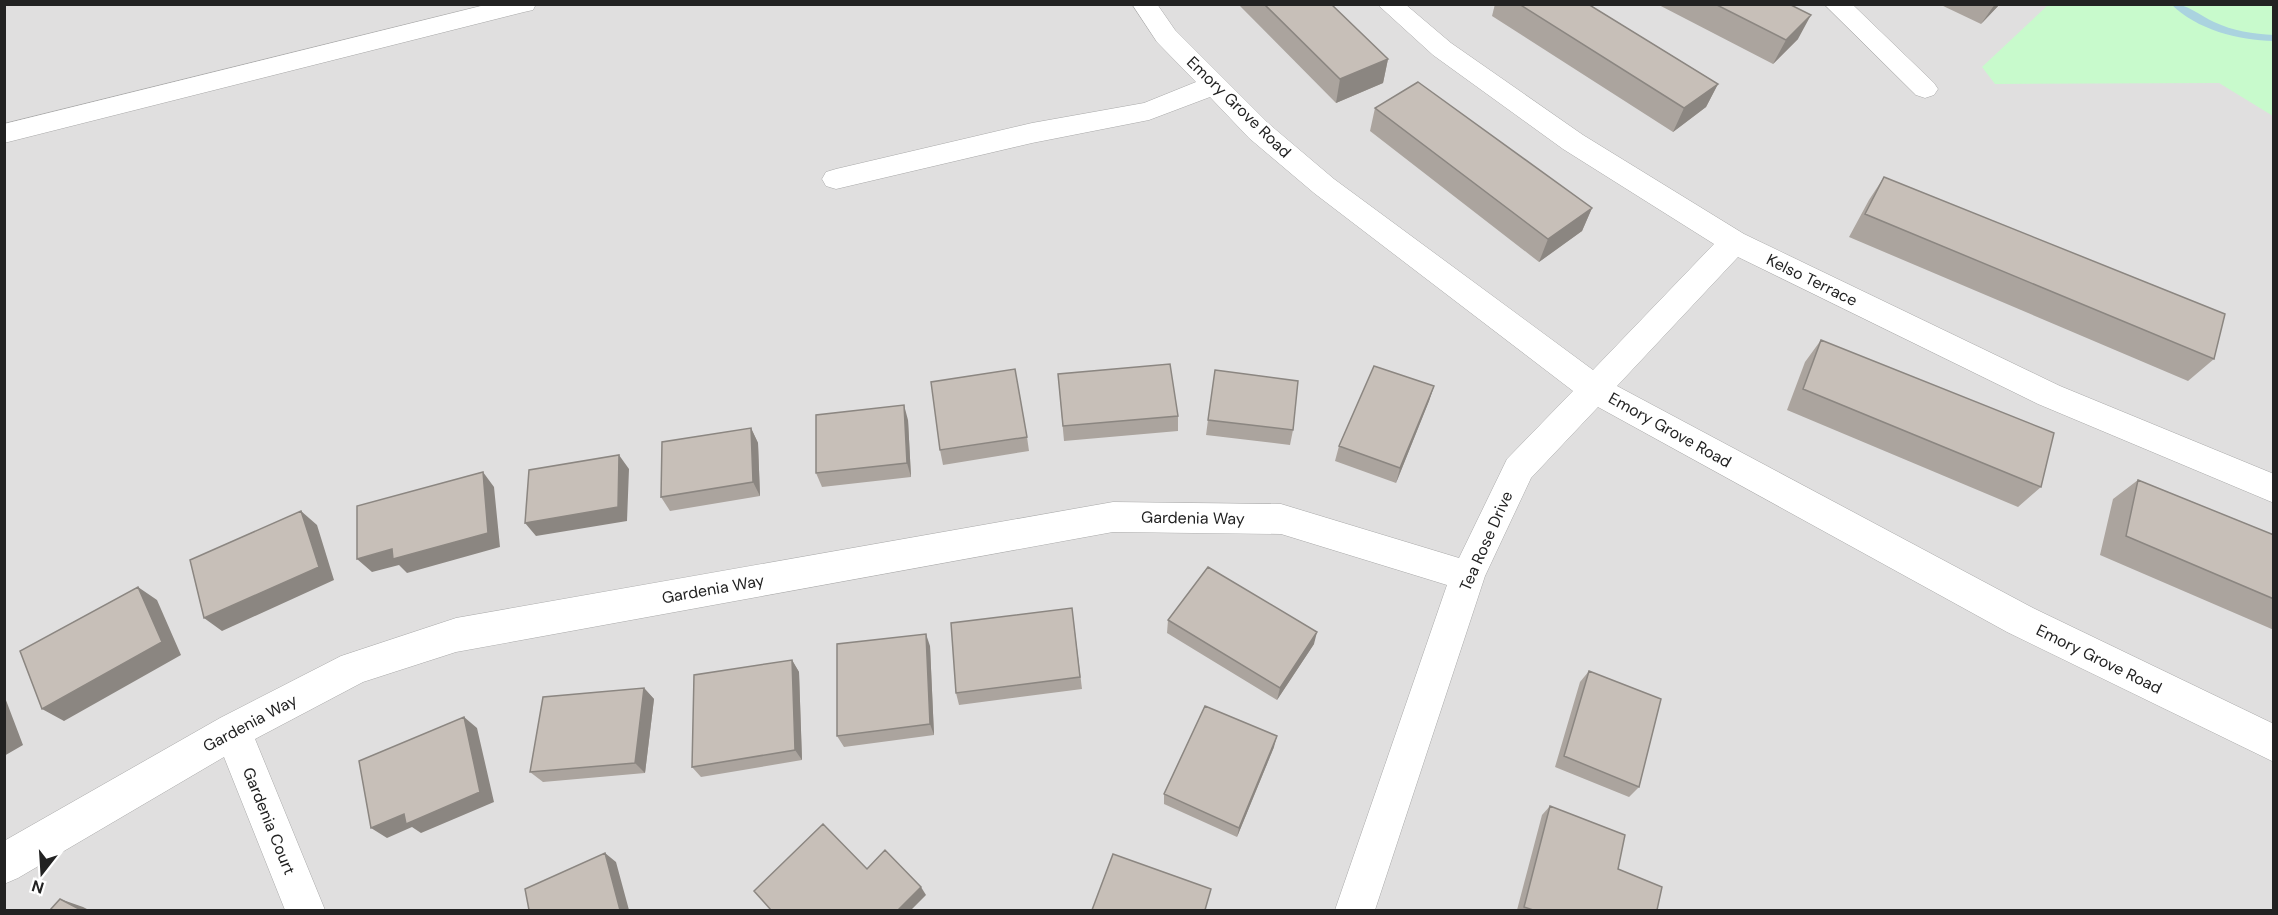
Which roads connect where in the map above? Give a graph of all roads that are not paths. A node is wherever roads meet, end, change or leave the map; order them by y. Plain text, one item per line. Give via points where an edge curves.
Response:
1 (524, 4) edge
2 (1144, 4) edge
3 (1389, 4) edge
4 (1836, 4) edge
5 (1214, 85) junction
6 (1925, 89) dead end
7 (4, 134) edge
8 (836, 179) dead end
9 (1734, 242) junction
10 (1594, 388) junction
11 (2274, 489) edge
12 (1468, 576) junction
13 (233, 730) junction
14 (2274, 744) edge
15 (4, 864) edge
16 (305, 910) edge
17 (1355, 910) edge

1 - 7 street
2 - 5 street, Emory Grove Road via 1166,36
3 - 9 street, Kelso Terrace via 1442,49 1573,142
4 - 6 street
5 - 8 street via 1149,111 1032,133
5 - 10 street, Emory Grove Road via 1258,131 1324,186
9 - 10 street, Tea Rose Drive
9 - 11 street, Kelso Terrace via 2049,396
10 - 12 street, Tea Rose Drive via 1519,470
10 - 14 street, Emory Grove Road via 2020,620
12 - 13 street, Gardenia Way via 1281,519 1113,517 456,635 354,668
12 - 17 street, Tea Rose Drive
13 - 15 street, Gardenia Way
13 - 16 street, Gardenia Court

